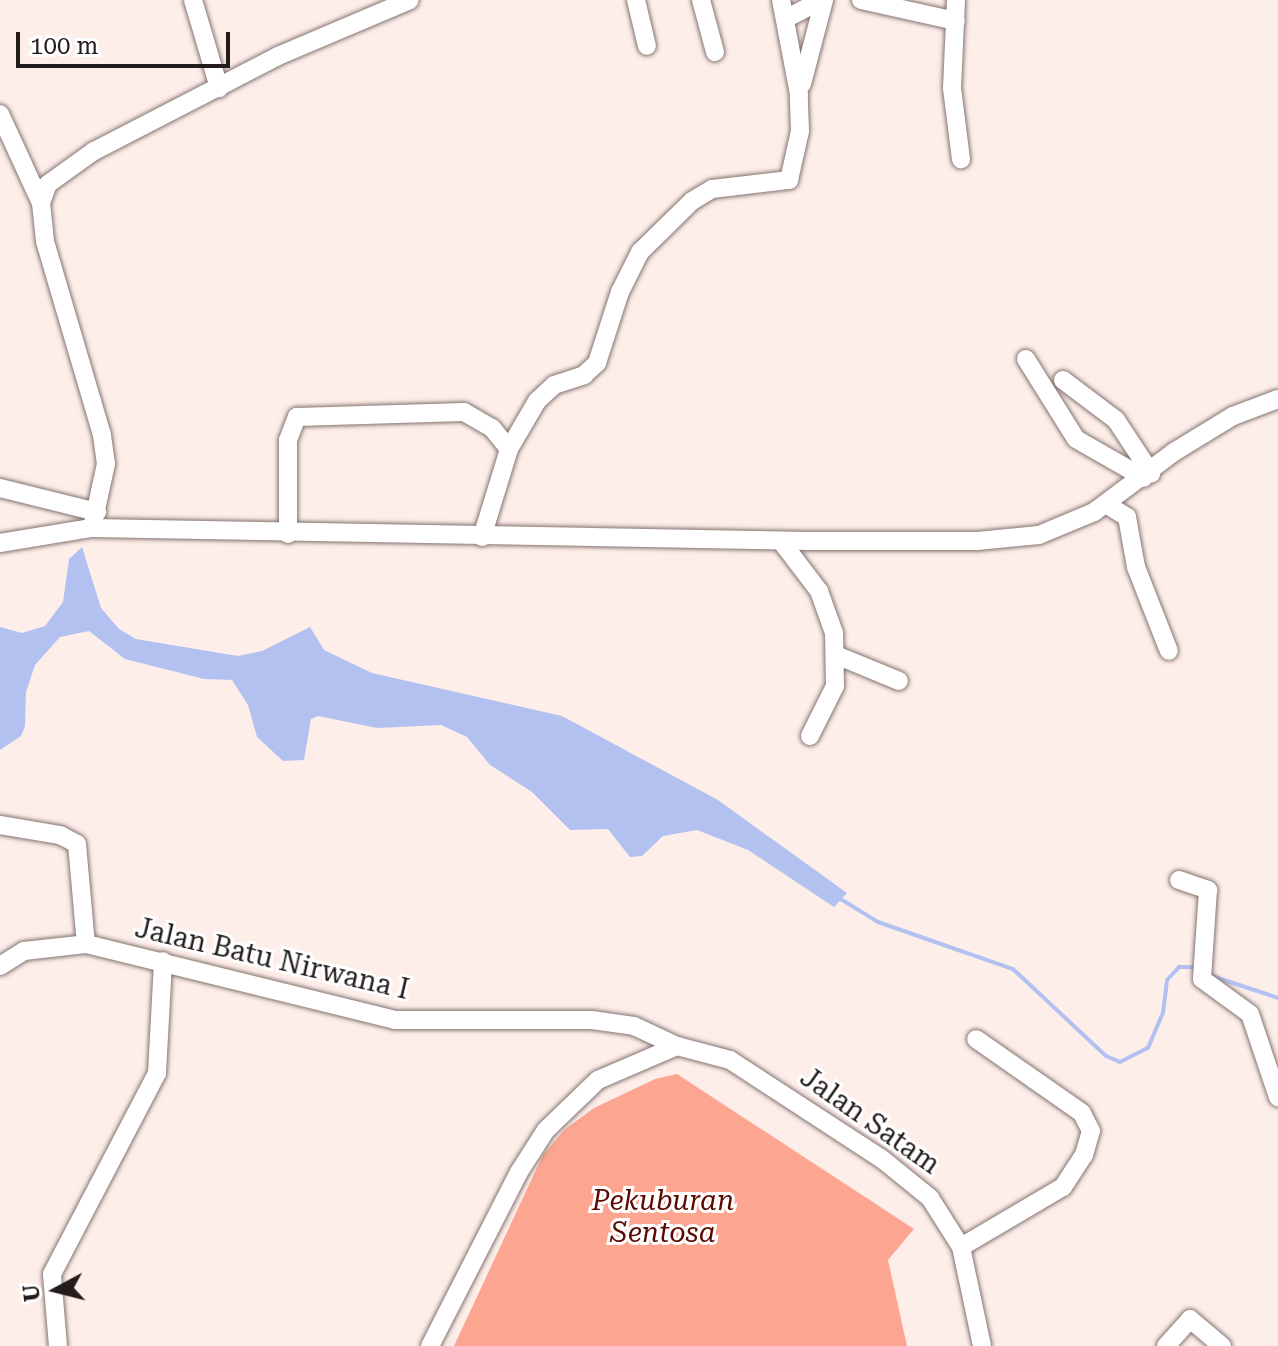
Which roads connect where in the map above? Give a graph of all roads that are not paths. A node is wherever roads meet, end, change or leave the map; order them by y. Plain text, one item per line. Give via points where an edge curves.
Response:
1 (193, 0) edge
2 (410, 0) edge
3 (636, 0) edge
4 (701, 0) edge
5 (781, 0) edge
6 (823, 0) edge
7 (861, 0) edge
8 (956, 0) edge
9 (387, 4) edge
10 (785, 19) junction
11 (956, 21) junction
12 (647, 46) dead end
13 (715, 52) dead end
14 (219, 88) junction
15 (799, 94) junction
16 (0, 114) edge
17 (961, 159) dead end
18 (41, 203) junction
19 (1026, 359) dead end
20 (1063, 380) dead end
21 (1278, 399) edge
22 (509, 449) junction
23 (1147, 476) junction
24 (0, 488) edge
25 (1106, 504) junction
26 (95, 520) junction
27 (288, 534) junction
28 (482, 537) junction
29 (781, 541) junction
30 (0, 543) edge
31 (1169, 651) dead end
32 (836, 655) junction
33 (899, 681) dead end
34 (810, 736) dead end
35 (0, 825) edge
36 (1179, 880) dead end
37 (86, 944) junction
38 (163, 961) junction
39 (0, 966) edge
40 (976, 1039) dead end
41 (677, 1046) junction
42 (1278, 1097) edge
43 (961, 1247) junction
44 (58, 1346) edge
45 (430, 1346) edge
46 (982, 1346) edge
47 (1166, 1346) edge
48 (1222, 1346) edge

1 - 14 street
2 - 9 street
3 - 12 street
4 - 13 street
5 - 10 street
6 - 10 street
6 - 15 street
7 - 11 street
8 - 11 street
9 - 14 street
10 - 15 street
11 - 17 street via 952,88
14 - 18 street via 59,172
15 - 22 street via 800,131 789,180 712,189 657,234 640,252 620,292 597,363 584,375 554,385 537,401
16 - 18 street
18 - 26 street via 45,241 102,435 106,464
19 - 23 street via 1076,439
20 - 23 street via 1116,420
21 - 23 street via 1233,416 1174,452
22 - 27 street via 492,428 464,412 297,417 288,440
22 - 28 street
23 - 25 street
24 - 26 street
25 - 29 street via 1039,535 977,541
25 - 31 street via 1127,517 1136,567
26 - 27 street
26 - 30 street
27 - 28 street
28 - 29 street
29 - 32 street via 819,591 829,612
32 - 33 street
32 - 34 street via 832,700
35 - 37 street via 60,835 77,844
36 - 42 street via 1208,890 1203,966 1250,1014
37 - 38 street, Jalan Batu Nirwana I
37 - 39 street, Jalan Batu Nirwana I via 24,951
38 - 41 street, Jalan Batu Nirwana I via 395,1020 592,1020 634,1026
38 - 44 street via 157,1073 52,1274
40 - 43 street via 1082,1113 1091,1131 1084,1155 1063,1187
41 - 43 street, Jalan Satam via 730,1060 882,1159 936,1204
41 - 45 street via 598,1080 546,1130
43 - 46 street, Jalan Satam
47 - 48 street via 1190,1319

